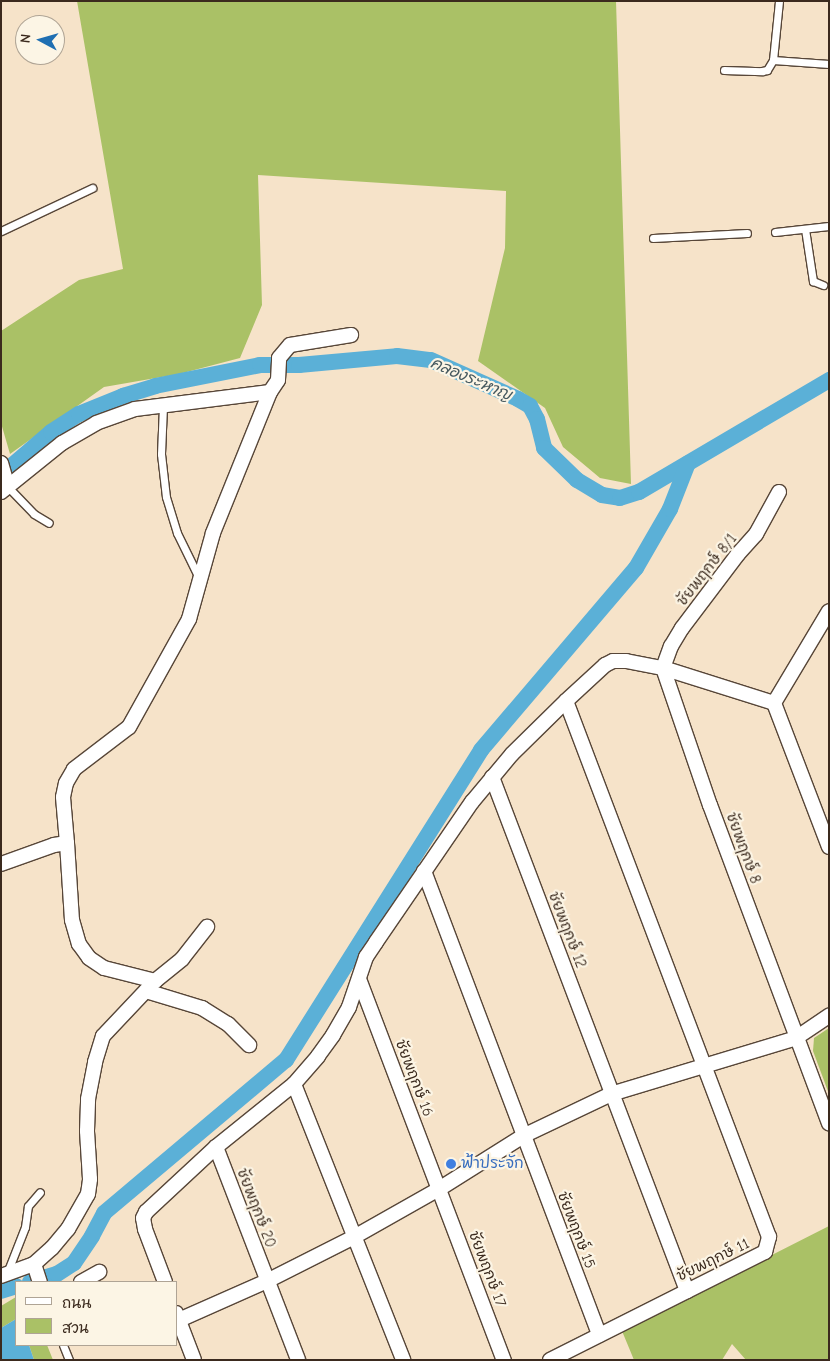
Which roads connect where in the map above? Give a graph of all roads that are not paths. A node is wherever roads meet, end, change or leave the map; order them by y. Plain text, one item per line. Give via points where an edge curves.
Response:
1 (779, 1) edge
2 (773, 60) junction
3 (829, 64) edge
4 (724, 70) dead end
5 (92, 188) dead end
6 (829, 226) edge
7 (805, 229) junction
8 (1, 231) edge
9 (775, 232) dead end
10 (747, 233) dead end
11 (653, 238) dead end
12 (823, 285) dead end
13 (351, 335) dead end
14 (270, 392) junction
15 (163, 406) junction
16 (1, 463) edge
17 (5, 486) edge
18 (778, 492) dead end
19 (48, 523) dead end
20 (200, 580) junction
21 (829, 611) edge
22 (663, 668) junction
23 (566, 701) junction
24 (774, 703) junction
25 (492, 777) junction
26 (67, 843) junction
27 (829, 847) edge
28 (1, 864) edge
29 (424, 871) junction
30 (207, 927) dead end
31 (359, 979) junction
32 (151, 986) junction
33 (829, 1016) edge
34 (796, 1038) junction
35 (249, 1045) dead end
36 (702, 1065) junction
37 (294, 1084) junction
38 (611, 1094) junction
39 (829, 1123) edge
40 (523, 1136) junction
41 (216, 1147) junction
42 (439, 1189) junction
43 (40, 1192) dead end
44 (354, 1237) junction
45 (34, 1264) junction
46 (99, 1272) dead end
47 (4, 1274) edge
48 (40, 1281) edge
49 (83, 1281) edge
50 (165, 1281) edge
51 (267, 1281) junction
52 (687, 1291) junction
53 (178, 1317) edge
54 (178, 1320) edge
55 (599, 1335) junction
56 (63, 1346) edge
57 (69, 1360) edge
58 (194, 1360) edge
59 (298, 1360) edge
60 (402, 1360) edge
61 (504, 1360) edge
62 (550, 1360) edge

1 - 2 lane
2 - 3 lane
2 - 4 lane via 767,70
5 - 8 lane
6 - 7 lane
7 - 9 lane
7 - 12 lane via 813,281
10 - 11 lane
13 - 14 street via 290,345 280,358 278,380
14 - 15 street
14 - 20 street via 214,533
15 - 17 street via 135,409 96,423 62,443
15 - 20 lane via 161,454 166,497 176,533
16 - 17 street
17 - 19 lane
18 - 22 street, ชัยพฤกษ์ 8/1 via 756,534 682,628
20 - 26 street via 188,619 140,710 115,739 74,769 66,783 63,797
21 - 24 street
22 - 23 street via 626,660 613,661
22 - 24 street
22 - 34 street, ชัยพฤกษ์ 8
23 - 25 street
23 - 36 street
24 - 27 street
25 - 29 street
25 - 38 street, ชัยพฤกษ์ 12
26 - 28 street
26 - 32 street via 72,920 79,944 89,958 104,968
29 - 31 street via 366,958
29 - 40 street, ชัยพฤกษ์ 15
30 - 32 street via 182,959
31 - 37 street via 349,1007 333,1035
31 - 42 street, ชัยพฤกษ์ 16
32 - 35 street via 202,1008 228,1024
32 - 45 street via 104,1036 94,1062 88,1099 88,1194 63,1236
33 - 34 street
34 - 36 street
34 - 39 street, ชัยพฤกษ์ 8
36 - 38 street
36 - 52 street, ชัยพฤกษ์ 11 via 769,1237 769,1245 765,1252
37 - 41 street
37 - 44 street
38 - 40 street
38 - 52 street, ชัยพฤกษ์ 12
40 - 42 street
40 - 55 street, ชัยพฤกษ์ 15
41 - 50 street via 150,1206 143,1218
41 - 51 street, ชัยพฤกษ์ 20
42 - 44 street
42 - 61 street, ชัยพฤกษ์ 17
43 - 47 lane via 28,1206 24,1226
44 - 51 street
44 - 60 street
45 - 47 street
45 - 48 street
46 - 49 street
51 - 53 street
51 - 59 street, ชัยพฤกษ์ 20
52 - 55 street, ชัยพฤกษ์ 11
54 - 58 street
55 - 62 street, ชัยพฤกษ์ 11
56 - 57 lane

